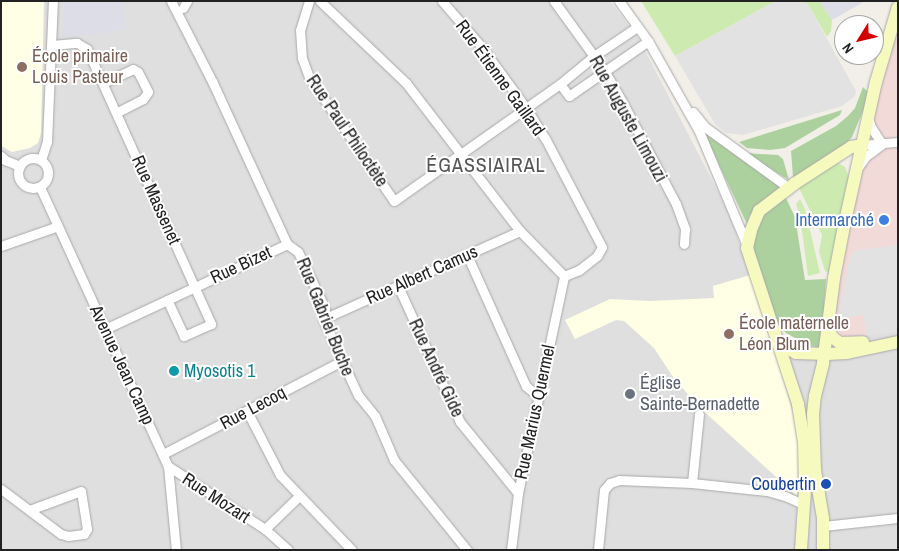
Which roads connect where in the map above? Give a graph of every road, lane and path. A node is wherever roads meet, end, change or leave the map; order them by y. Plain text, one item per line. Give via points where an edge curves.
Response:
1 (53, 1) edge
2 (171, 1) edge
3 (309, 1) edge
4 (320, 1) edge
5 (442, 1) edge
6 (554, 1) edge
7 (620, 1) edge
8 (898, 7) edge
9 (183, 8) edge
10 (638, 27) junction
11 (648, 41) junction
12 (52, 45) junction
13 (594, 56) junction
14 (604, 70) junction
15 (103, 83) junction
16 (560, 84) junction
17 (675, 90) junction
18 (526, 108) junction
19 (117, 112) junction
20 (868, 118) junction
21 (898, 142) edge
22 (882, 144) junction
23 (862, 145) junction
24 (461, 154) junction
25 (1, 156) edge
26 (41, 160) junction
27 (831, 160) junction
28 (20, 166) junction
29 (856, 174) junction
30 (40, 187) junction
31 (789, 188) junction
32 (58, 226) junction
33 (520, 231) junction
34 (287, 244) junction
35 (684, 244) dead end
36 (1, 246) edge
37 (747, 248) junction
38 (467, 254) junction
39 (564, 276) junction
40 (398, 286) junction
41 (195, 287) junction
42 (167, 300) junction
43 (323, 319) junction
44 (827, 327) junction
45 (106, 329) junction
46 (898, 342) edge
47 (780, 345) junction
48 (826, 354) junction
49 (342, 361) junction
50 (538, 396) junction
51 (247, 411) junction
52 (699, 414) dead end
53 (163, 454) junction
54 (168, 466) junction
55 (692, 483) junction
56 (1, 489) edge
57 (518, 493) junction
58 (298, 497) junction
59 (803, 504) junction
60 (29, 510) junction
61 (898, 518) edge
62 (823, 526) junction
63 (265, 529) junction
64 (351, 549) edge
65 (176, 550) edge
66 (288, 550) edge
67 (468, 550) edge
68 (512, 550) edge
69 (598, 550) edge
70 (801, 550) edge
71 (823, 550) edge

1 - 12 street
2 - 9 street, Rue Gabriel Buche
3 - 24 street, Rue Paul Philoctète via 300,30 302,58 309,76 394,201
4 - 24 street via 406,83
5 - 18 street, Rue Étienne Gaillard via 480,45
6 - 13 street, Rue Auguste Limouzi
7 - 10 street
8 - 20 main road
9 - 34 street, Rue Gabriel Buche via 212,81
10 - 11 street
10 - 13 street
11 - 14 street
11 - 17 street
12 - 15 street, Rue Massenet via 83,45
12 - 26 street via 47,142
13 - 14 street, Rue Auguste Limouzi
13 - 16 street
14 - 16 street via 569,96
14 - 35 street, Rue Auguste Limouzi via 676,204 685,229
15 - 19 street, Rue Massenet
15 - 19 street via 133,69 138,72 148,92 143,100
16 - 18 street
17 - 31 street via 706,128
17 - 37 street via 699,131
18 - 24 street
18 - 39 street, Rue Étienne Gaillard via 602,247 597,256 579,270
19 - 41 street, Rue Massenet
20 - 22 street
20 - 23 main road
21 - 22 street
22 - 23 street
22 - 29 street via 865,157
23 - 27 main road via 851,147
23 - 29 main road
24 - 33 street
25 - 28 street
26 - 28 street via 32,158
26 - 30 street via 48,172 47,180
27 - 29 main road via 842,160
27 - 31 main road
28 - 30 street via 18,175 22,184
29 - 44 main road
30 - 32 street, Avenue Jean Camp
31 - 37 main road via 759,211
32 - 36 street
32 - 45 street, Avenue Jean Camp
33 - 38 street, Rue Albert Camus
33 - 39 street
34 - 41 street, Rue Bizet
34 - 43 street, Rue Gabriel Buche via 298,252 325,308
37 - 47 main road
38 - 40 street, Rue Albert Camus
38 - 50 street via 526,386
39 - 50 street, Rue Marius Quermel
40 - 43 street, Rue Albert Camus
40 - 57 street, Rue André Gide via 460,422
41 - 42 street, Rue Bizet
41 - 42 street, Rue Bizet via 211,324 184,336
42 - 45 street, Rue Bizet
43 - 49 street, Rue Gabriel Buche
44 - 46 main road via 840,343
44 - 48 main road
45 - 53 street, Avenue Jean Camp
46 - 48 main road via 848,353
47 - 48 main road via 796,353
47 - 59 main road via 798,404 804,442
48 - 62 main road via 813,414 815,470
49 - 51 street, Rue Lecoq
49 - 67 street, Rue Gabriel Buche via 358,396 375,416 394,460
50 - 57 street, Rue Marius Quermel
51 - 53 street, Rue Lecoq
51 - 58 street via 280,475
52 - 55 street
53 - 54 street, Avenue Jean Camp
54 - 63 street, Rue Mozart
54 - 65 street, Avenue Jean Camp
55 - 59 street via 767,491
55 - 69 street via 619,480 610,483 604,490
56 - 60 street
57 - 68 street, Rue Marius Quermel
58 - 63 street, Rue Mozart
58 - 64 street
59 - 70 main road
60 - 60 street via 61,534 84,534 87,529 81,491
61 - 62 street
62 - 71 main road
63 - 66 street, Rue Mozart

